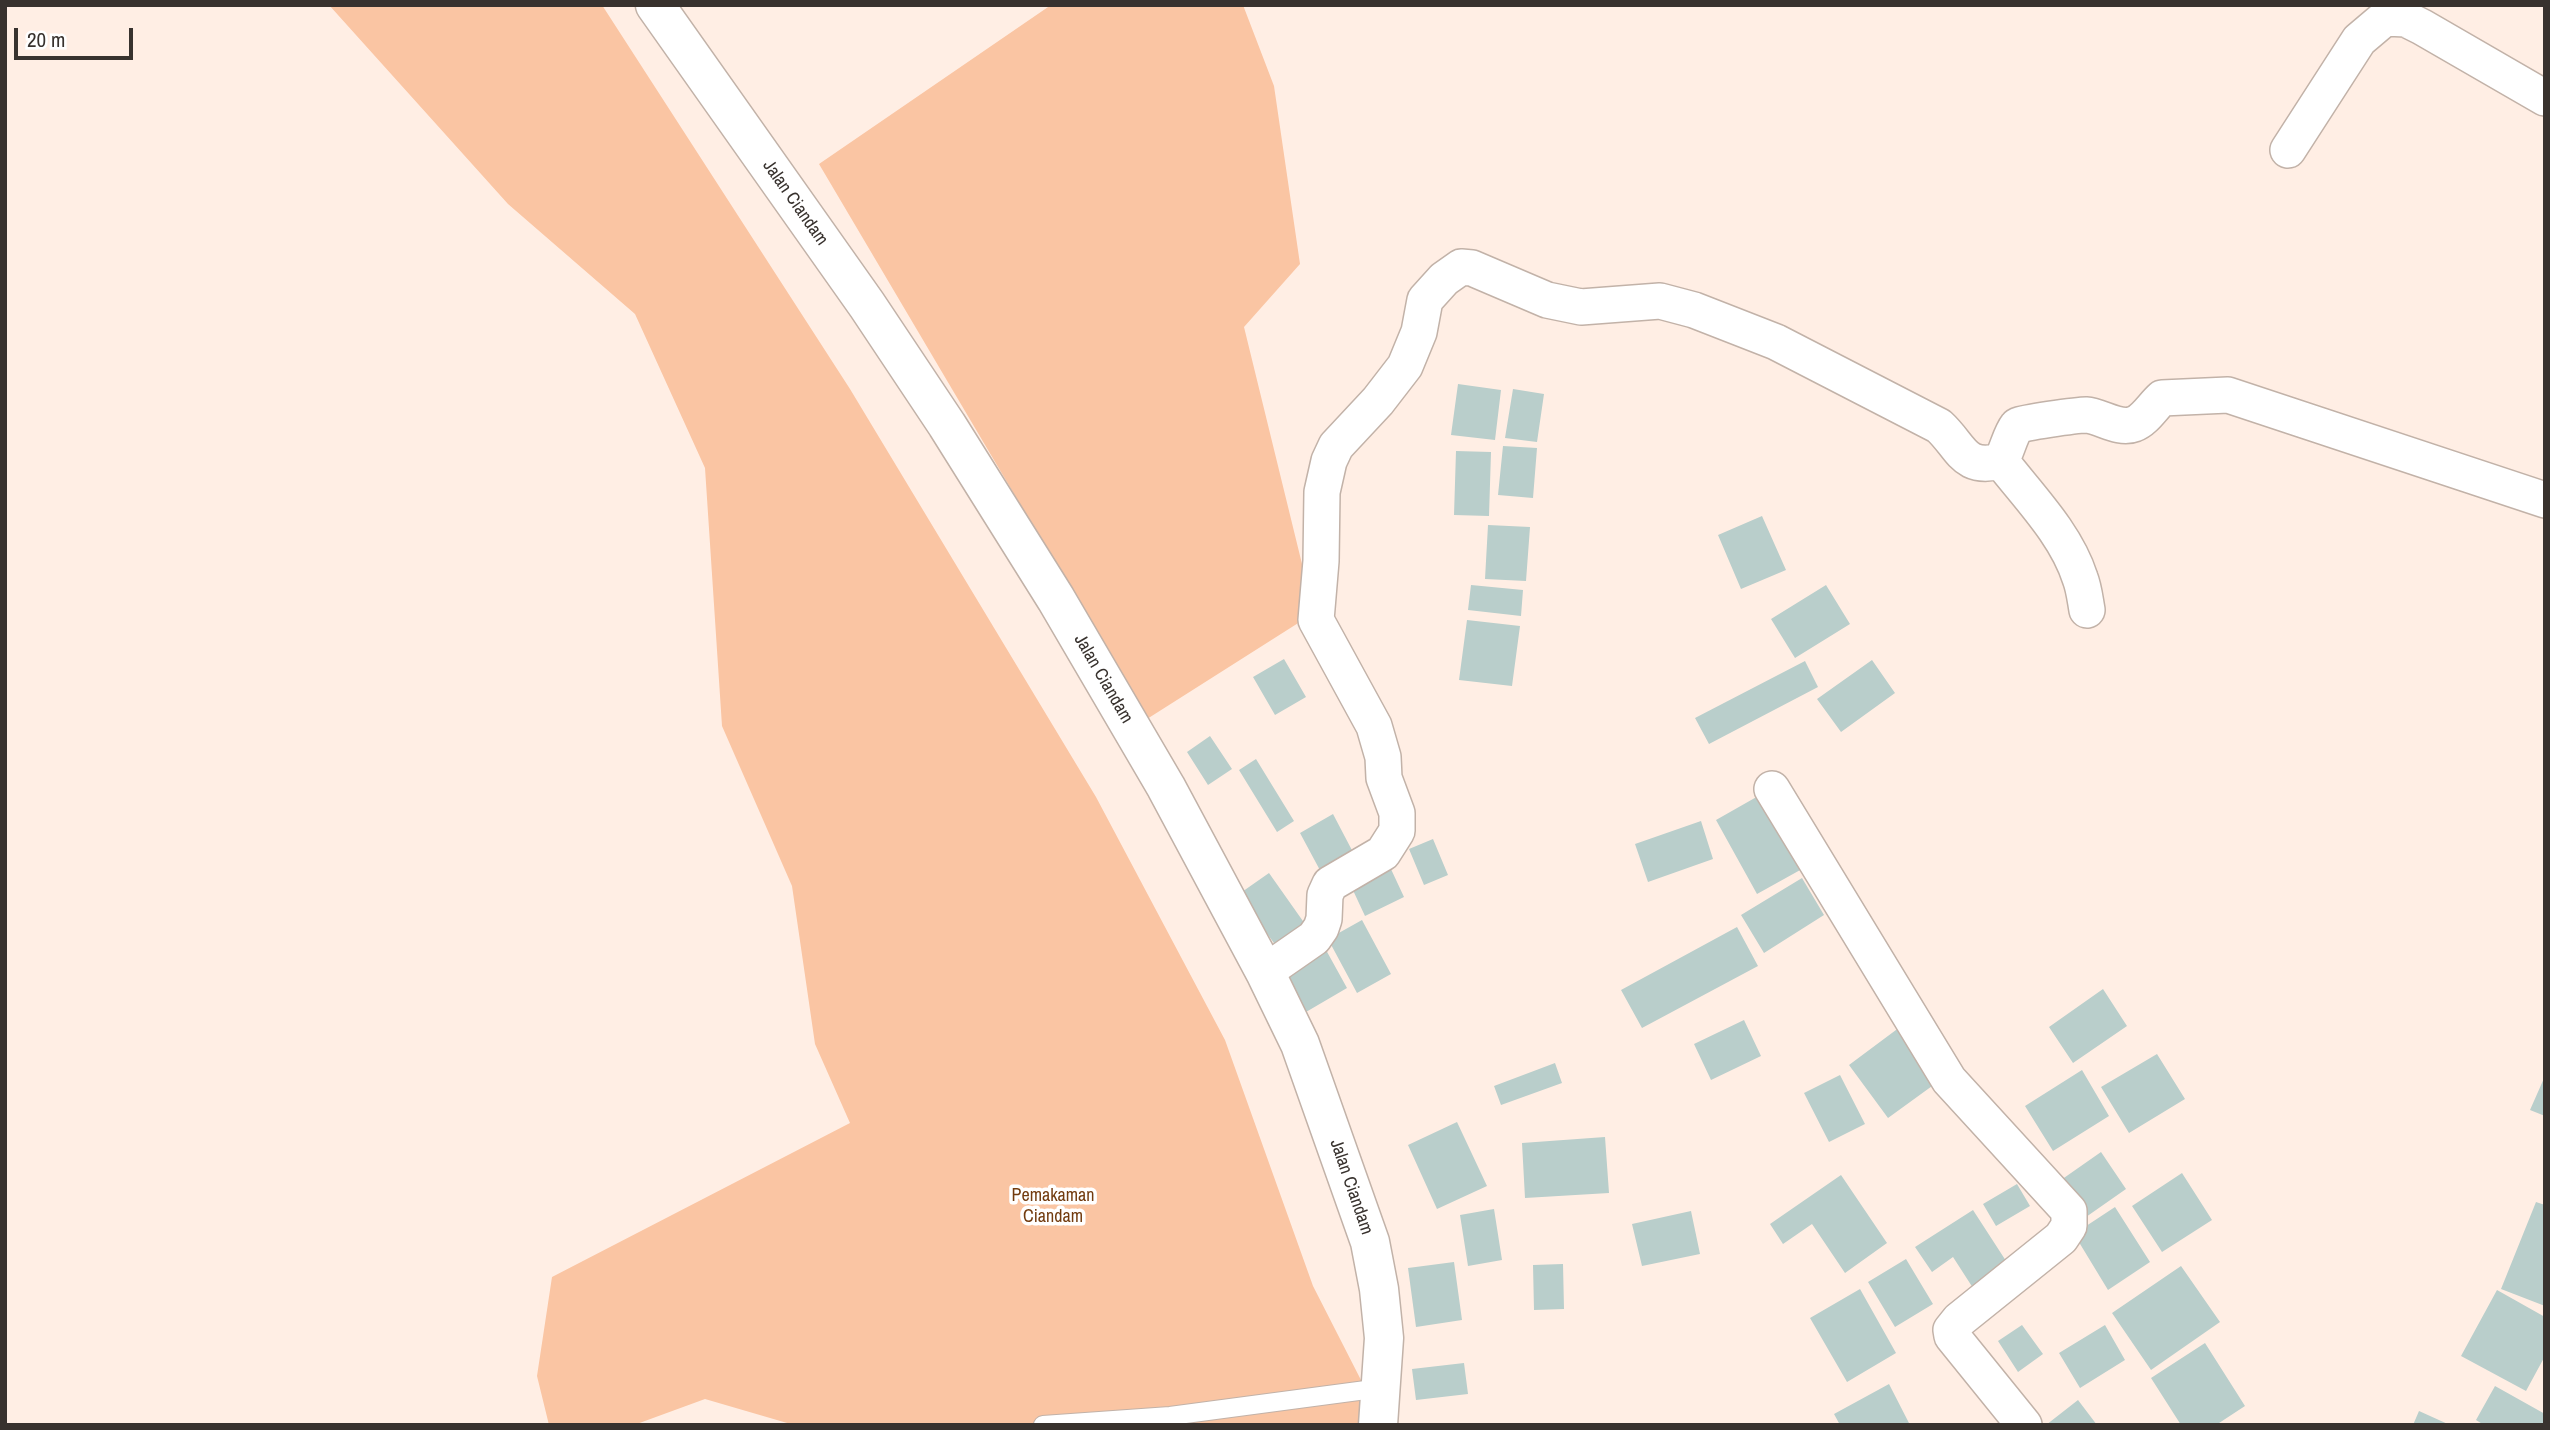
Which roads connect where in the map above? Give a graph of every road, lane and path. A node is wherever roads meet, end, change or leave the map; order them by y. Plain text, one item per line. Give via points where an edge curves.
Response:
1 (655, 5) edge
2 (2545, 97) edge
3 (2288, 150) dead end
4 (2001, 461) junction
5 (2545, 500) edge
6 (2087, 610) dead end
7 (1772, 789) dead end
8 (1265, 972) junction
9 (1379, 1406) edge
10 (1043, 1425) edge
11 (2024, 1425) edge

1 - 8 street, Jalan Ciandam via 947,425 1166,787
2 - 3 street via 2406,19 2385,18 2359,40
4 - 5 street via 2023,422 2088,415 2133,425 2162,398 2228,395
4 - 6 street via 2068,552
4 - 8 street via 1972,461 1939,426 1776,342 1694,310 1660,302 1581,307 1547,300 1472,268 1454,270 1425,300 1419,332 1405,366 1336,446 1322,492 1316,620 1374,726 1384,778 1397,813 1396,831 1383,853 1330,884 1324,919 1314,938
7 - 11 street via 1949,1080 2069,1212 2061,1238 1951,1330
8 - 9 street, Jalan Ciandam via 1324,1105 1370,1242 1384,1338
9 - 10 lane

